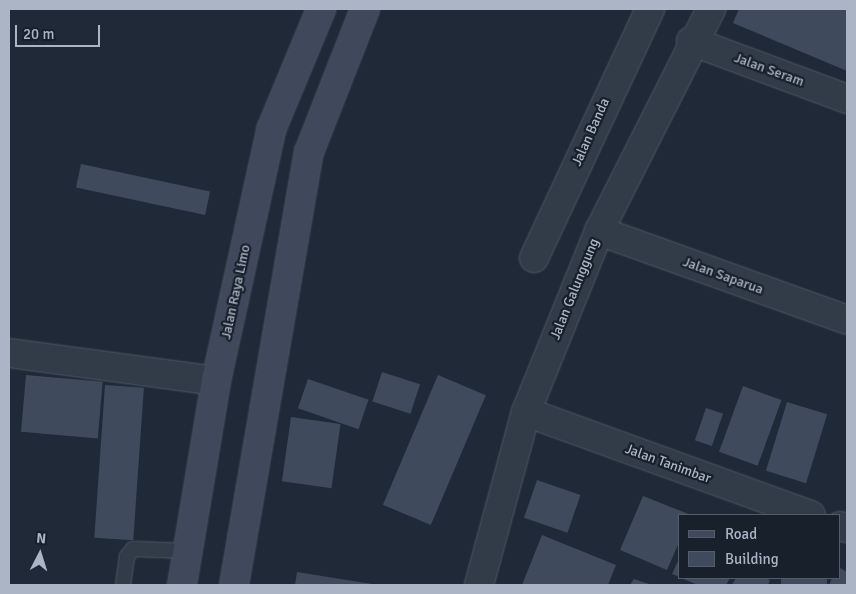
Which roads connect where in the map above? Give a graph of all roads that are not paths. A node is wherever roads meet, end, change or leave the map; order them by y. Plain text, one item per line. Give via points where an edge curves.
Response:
1 (321, 9) edge
2 (366, 9) edge
3 (650, 9) edge
4 (711, 9) edge
5 (691, 42) junction
6 (847, 99) edge
7 (599, 231) junction
8 (534, 258) dead end
9 (847, 320) edge
10 (9, 352) edge
11 (216, 381) junction
12 (526, 412) junction
13 (808, 514) edge
14 (188, 551) junction
15 (123, 585) edge
16 (182, 585) edge
17 (234, 585) edge
18 (478, 585) edge

1 - 11 main road, Jalan Raya Limo via 271,130
2 - 17 main road via 309,152
3 - 8 street, Jalan Banda
4 - 5 street, Jalan Galunggung
5 - 6 street, Jalan Seram
5 - 7 street, Jalan Galunggung
7 - 9 street, Jalan Saparua
7 - 12 street, Jalan Galunggung
10 - 11 street
11 - 14 main road, Jalan Raya Limo
12 - 13 street, Jalan Tanimbar
12 - 18 street, Jalan Galunggung
14 - 15 lane via 133,549 127,556
14 - 16 main road, Jalan Raya Limo

